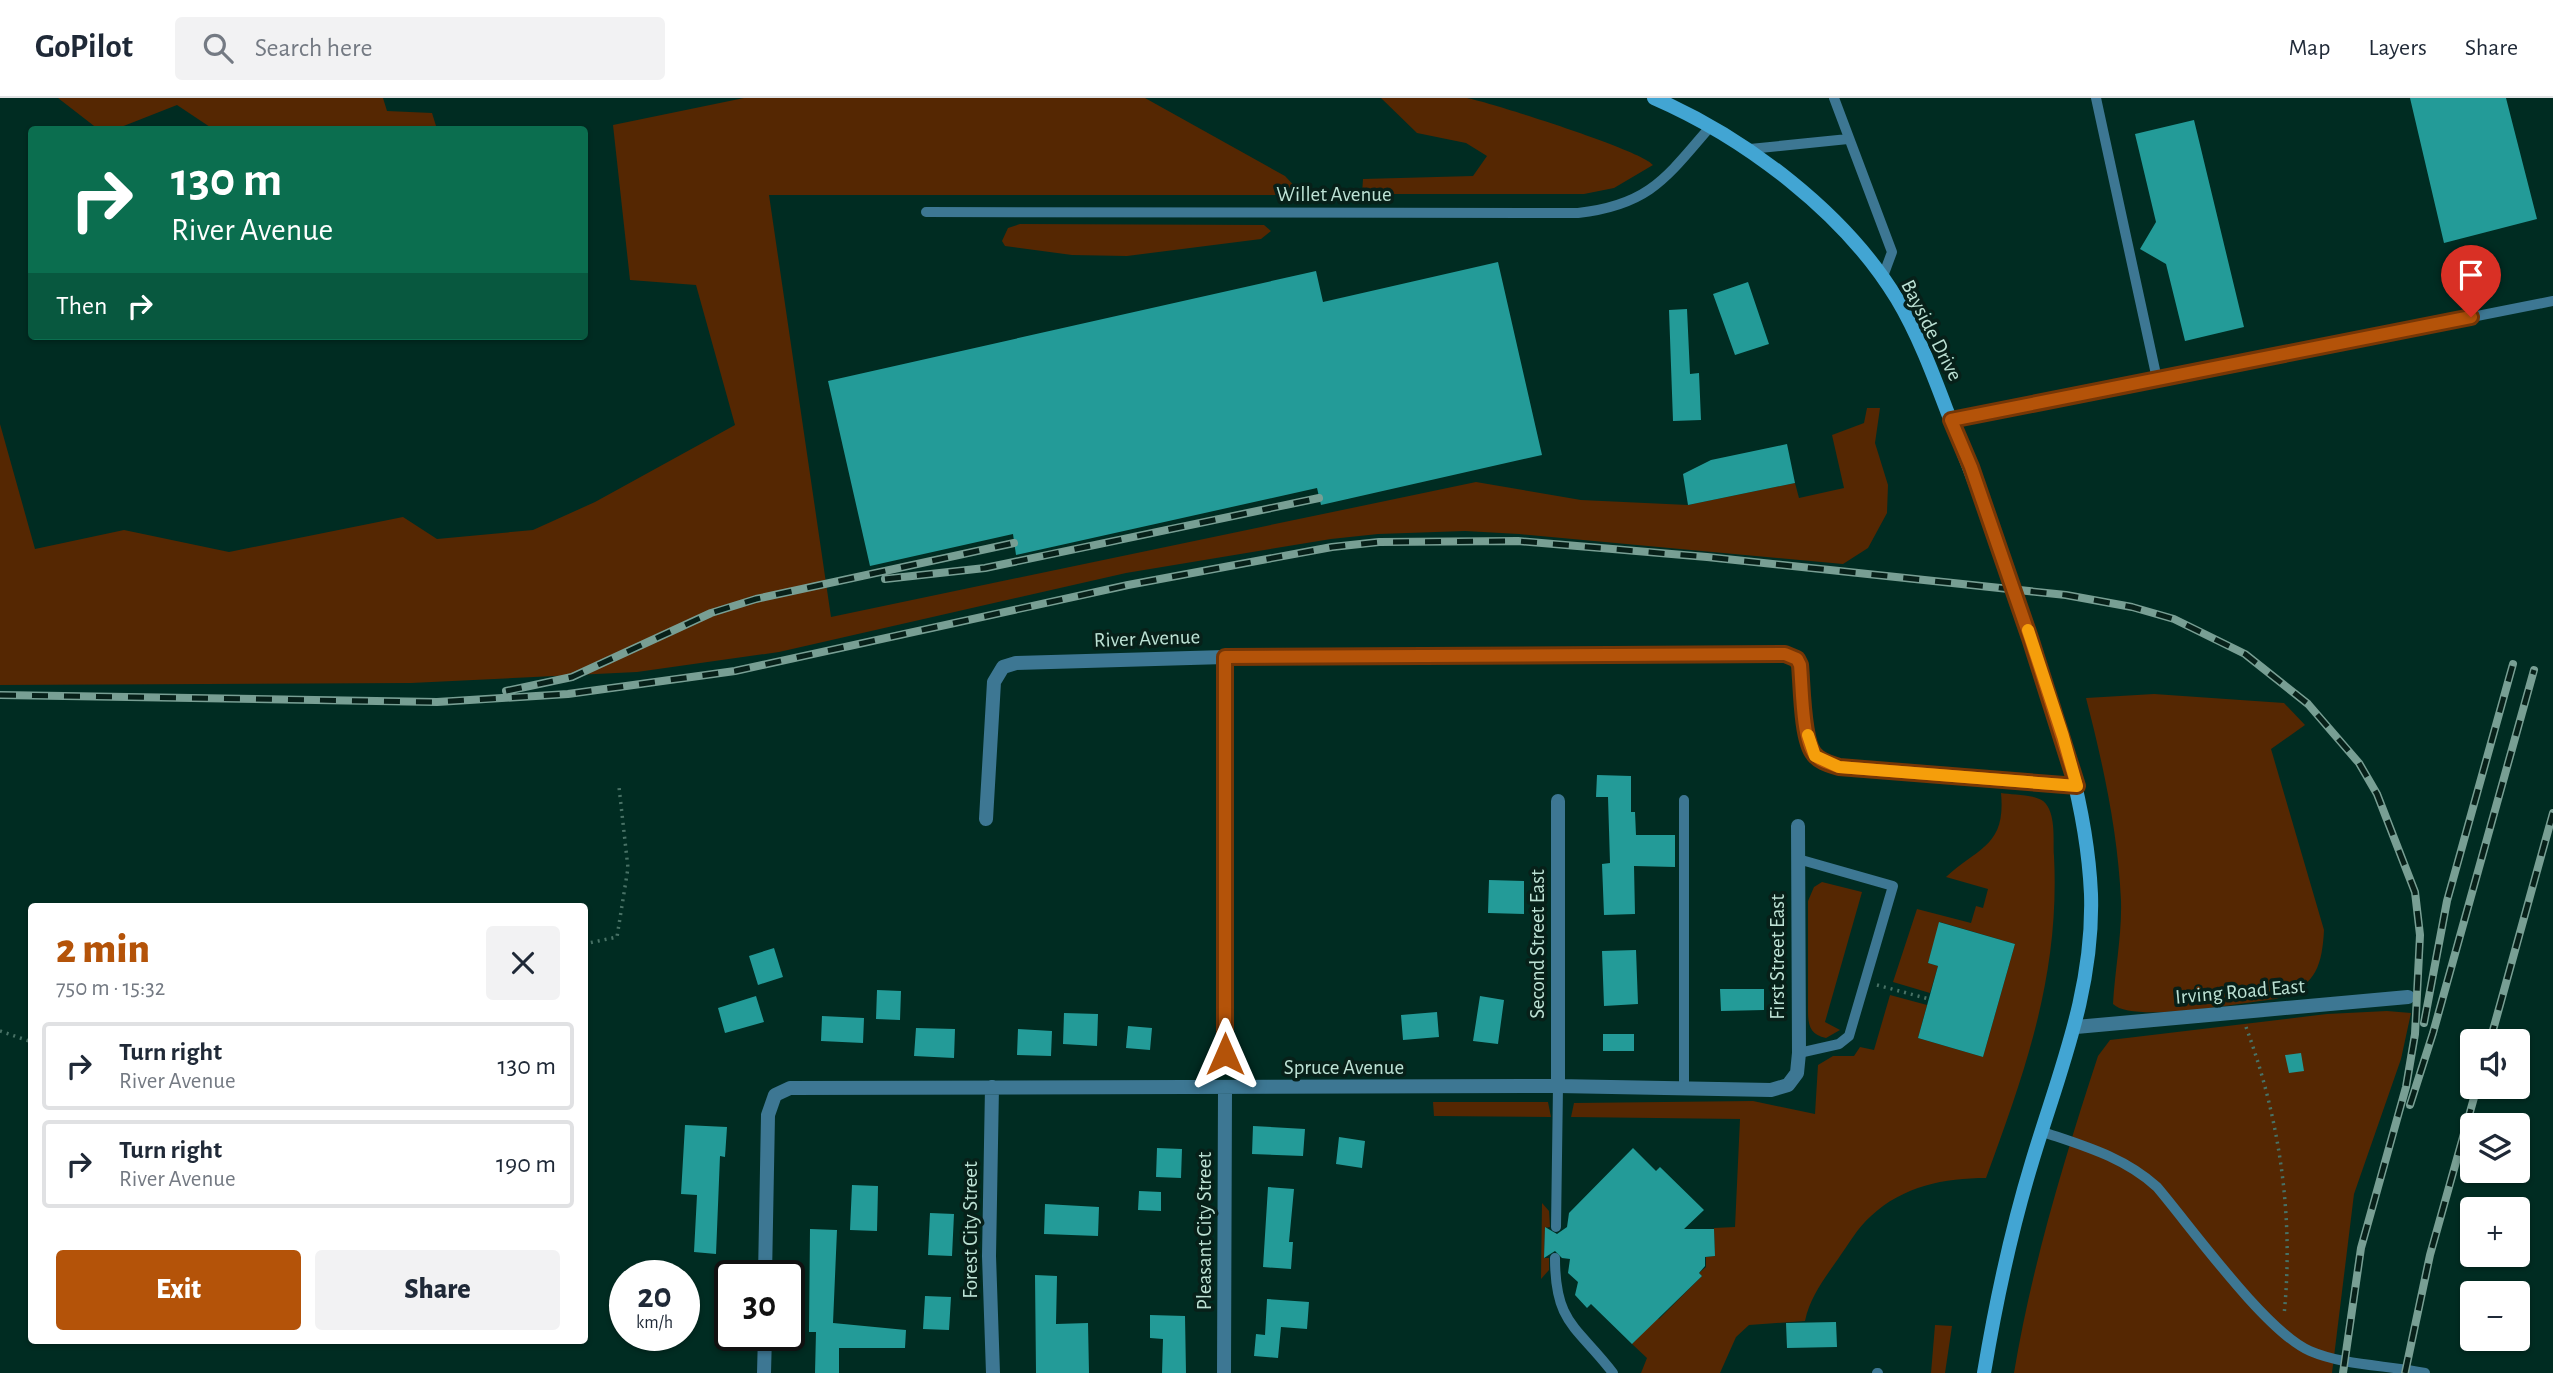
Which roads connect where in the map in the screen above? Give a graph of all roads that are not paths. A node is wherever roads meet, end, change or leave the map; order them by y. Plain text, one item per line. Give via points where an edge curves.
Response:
1 (1654, 98) edge
2 (1834, 98) edge
3 (2096, 98) edge
4 (1674, 102) edge
5 (1710, 127) junction
6 (1848, 139) junction
7 (1750, 149) junction
8 (926, 212) dead end
9 (1882, 279) junction
10 (2553, 301) edge
11 (2157, 379) junction
12 (1951, 420) junction
13 (1225, 657) junction
14 (2077, 786) junction
15 (1684, 800) dead end
16 (1558, 801) dead end
17 (986, 819) dead end
18 (1798, 826) dead end
19 (1798, 859) junction
20 (2408, 997) dead end
21 (2076, 1027) junction
22 (1799, 1053) junction
23 (1225, 1054) dead end
24 (1558, 1086) junction
25 (1788, 1086) joint
26 (992, 1087) junction
27 (1684, 1088) junction
28 (1225, 1089) junction
29 (2043, 1132) junction
30 (1556, 1227) dead end
31 (1555, 1258) dead end
32 (765, 1260) edge
33 (765, 1351) edge
34 (764, 1373) edge
35 (993, 1373) edge
36 (1224, 1373) edge
37 (1613, 1373) edge
38 (1983, 1373) edge
39 (2425, 1373) edge

1 - 4 main road, Bayside Drive
2 - 6 lane
3 - 11 lane
4 - 5 main road, Bayside Drive
5 - 7 main road, Bayside Drive
5 - 8 lane, Willet Avenue via 1666,177 1635,200 1578,213
6 - 7 lane
6 - 9 lane via 1892,252
7 - 9 main road, Bayside Drive via 1809,197
9 - 12 main road, Bayside Drive via 1897,299
10 - 11 lane
11 - 12 lane
12 - 14 main road, Bayside Drive, bridge via 2030,638
13 - 14 street, River Avenue via 1785,654 1800,665 1809,742 1822,761 1839,767
13 - 17 street, River Avenue via 1003,667 994,682
13 - 23 street
14 - 21 main road, Bayside Drive via 2091,896
15 - 27 lane
16 - 24 street, Second Street East
18 - 19 street, First Street East
19 - 22 street, First Street East
19 - 22 lane via 1893,886 1849,1036 1839,1044
20 - 21 street, Irving Road East
21 - 29 main road, Bayside Drive
22 - 25 street, First Street East via 1797,1073
24 - 27 street, Spruce Avenue
24 - 28 street, Spruce Avenue
24 - 30 lane
25 - 27 street, Spruce Avenue via 1771,1090
26 - 28 street, Spruce Avenue
26 - 32 street, Spruce Avenue via 790,1088 775,1095 768,1115
26 - 35 street, Forest City Street via 989,1256
28 - 36 street, Pleasant City Street
29 - 38 main road, Bayside Drive via 2010,1239
29 - 39 lane via 2137,1168 2283,1332 2319,1354
31 - 37 lane via 1558,1303
33 - 34 street

